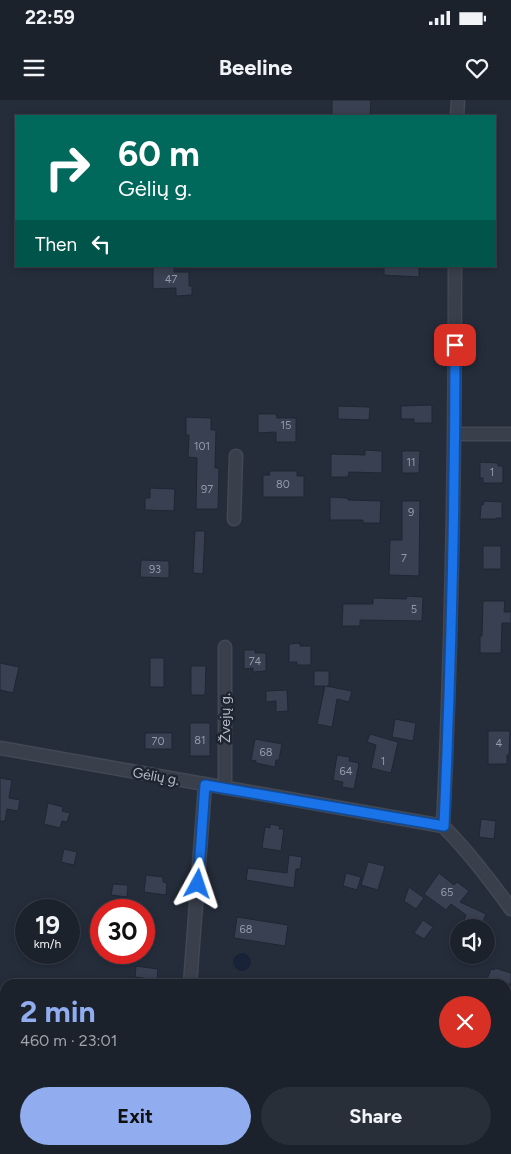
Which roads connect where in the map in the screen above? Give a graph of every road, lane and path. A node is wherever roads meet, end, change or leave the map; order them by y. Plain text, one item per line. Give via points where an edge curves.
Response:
1 (458, 100) edge
2 (457, 115) edge
3 (455, 267) edge
4 (454, 434) junction
5 (511, 434) edge
6 (236, 456) dead end
7 (234, 519) dead end
8 (225, 647) dead end
9 (0, 748) edge
10 (205, 785) junction
11 (225, 788) junction
12 (444, 826) junction
13 (511, 909) edge
14 (190, 979) edge

1 - 2 street
3 - 4 street
4 - 5 street
4 - 12 street
6 - 7 street
8 - 11 street, Žvejų g.
9 - 10 street, Gėlių g.
10 - 11 street, Gėlių g.
10 - 14 street
11 - 12 street, Gėlių g.
12 - 13 street

